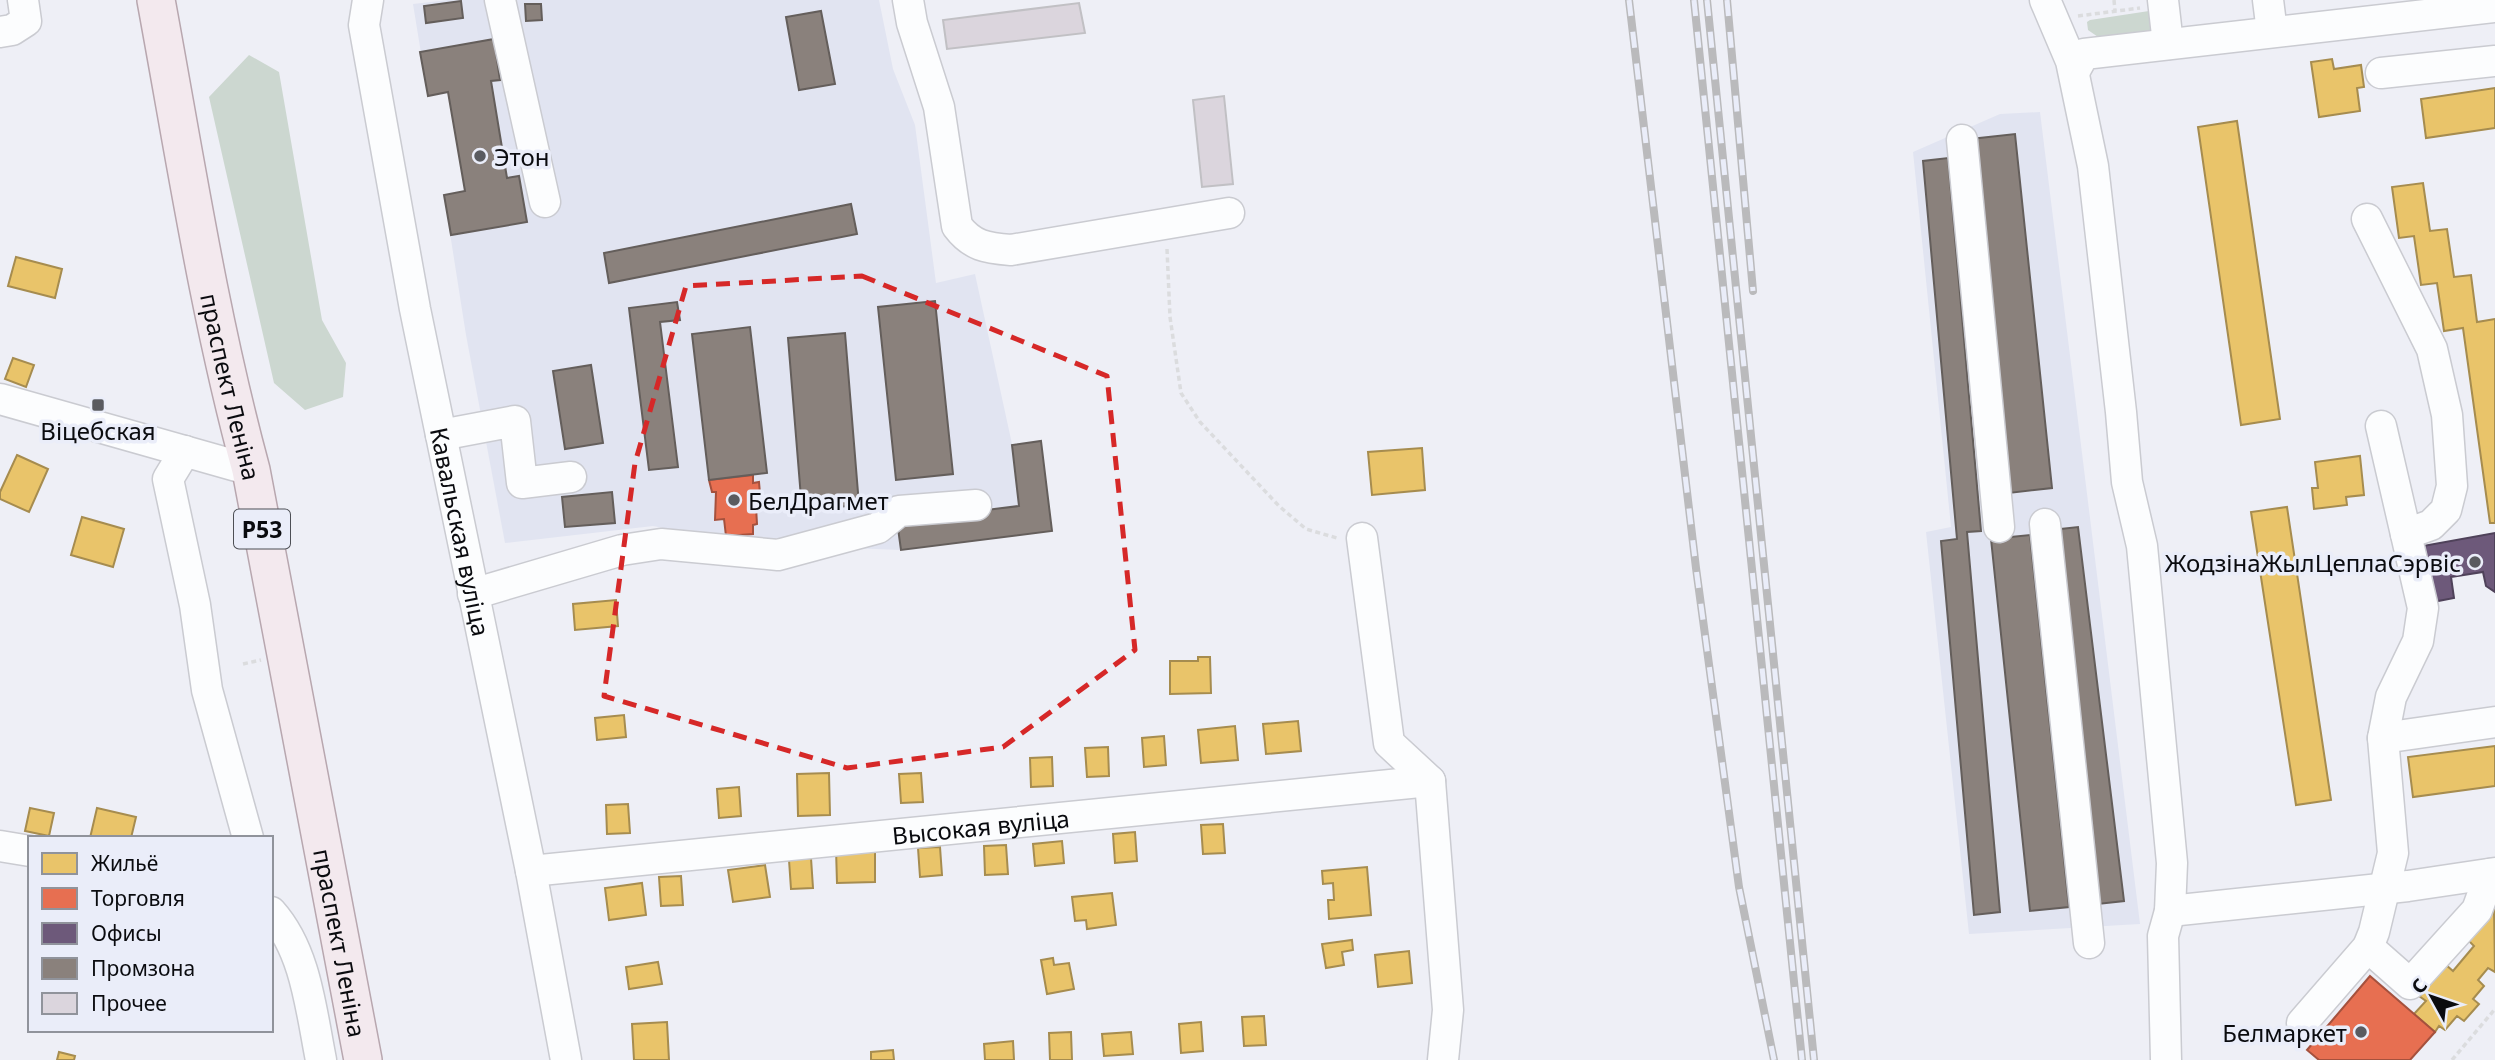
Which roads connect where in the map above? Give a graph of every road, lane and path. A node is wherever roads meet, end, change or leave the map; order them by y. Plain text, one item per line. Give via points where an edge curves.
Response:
1 (23, 0) edge
2 (156, 0) edge
3 (368, 0) edge
4 (500, 0) edge
5 (908, 0) edge
6 (2045, 0) edge
7 (2114, 0) edge
8 (2164, 0) edge
9 (2268, 0) edge
10 (2495, 6) edge
11 (2115, 11) dead end
12 (0, 32) edge
13 (2272, 32) junction
14 (2168, 44) junction
15 (2495, 61) edge
16 (2074, 72) junction
17 (2381, 73) dead end
18 (1962, 140) dead end
19 (545, 202) dead end
20 (1229, 213) dead end
21 (2367, 219) dead end
22 (1166, 222) junction
23 (0, 399) edge
24 (2381, 426) dead end
25 (441, 435) junction
26 (185, 451) junction
27 (251, 470) junction
28 (571, 477) dead end
29 (976, 505) dead end
30 (2045, 524) dead end
31 (1999, 527) dead end
32 (2406, 534) junction
33 (1362, 542) joint
34 (474, 594) junction
35 (2495, 722) edge
36 (2383, 738) junction
37 (1430, 781) junction
38 (247, 836) edge
39 (0, 846) edge
40 (28, 851) edge
41 (531, 871) junction
42 (2492, 874) edge
43 (2385, 888) junction
44 (2170, 911) junction
45 (273, 914) edge
46 (2089, 943) dead end
47 (2368, 947) junction
48 (2495, 1009) edge
49 (2302, 1023) dead end
50 (321, 1060) edge
51 (363, 1060) edge
52 (566, 1060) edge
53 (1438, 1060) edge
54 (2166, 1060) edge
55 (2452, 1060) edge

1 - 12 street via 26,21
2 - 27 main road, праспект Леніна / Р53 via 212,303
3 - 25 street, Кавальская вуліца via 364,25
4 - 19 street
5 - 22 street via 939,107 957,226 967,239 987,248 1011,250
6 - 16 street
7 - 11 path
8 - 14 street
9 - 13 street
10 - 13 street
13 - 14 street
14 - 16 street via 2084,54
15 - 17 street
16 - 44 street via 2093,166 2127,482 2143,546 2172,863
18 - 31 street
20 - 22 street
21 - 32 street via 2432,349 2447,415 2452,486 2446,510 2431,525
22 - 33 path via 1170,317 1181,393 1200,422 1306,529
23 - 26 street
24 - 32 street
25 - 28 street via 515,421 522,483
25 - 34 street, Кавальская вуліца
26 - 27 street
26 - 38 street via 168,479 195,605 207,690
27 - 51 main road, праспект Леніна / Р53
29 - 34 street via 899,510 878,528 778,555 661,544 622,550
30 - 46 street
32 - 36 street via 2423,608 2418,641 2391,697
33 - 37 street via 1389,743
34 - 41 street, Кавальская вуліца
35 - 36 street
36 - 43 street via 2393,853
37 - 41 street, Высокая вуліца
37 - 53 street via 1448,1010
39 - 40 street
41 - 52 street, Кавальская вуліца
42 - 43 street
42 - 47 street via 2477,910 2410,984
43 - 44 street
43 - 47 street
44 - 54 street via 2163,936
45 - 50 street via 295,948
47 - 49 street
48 - 55 path

